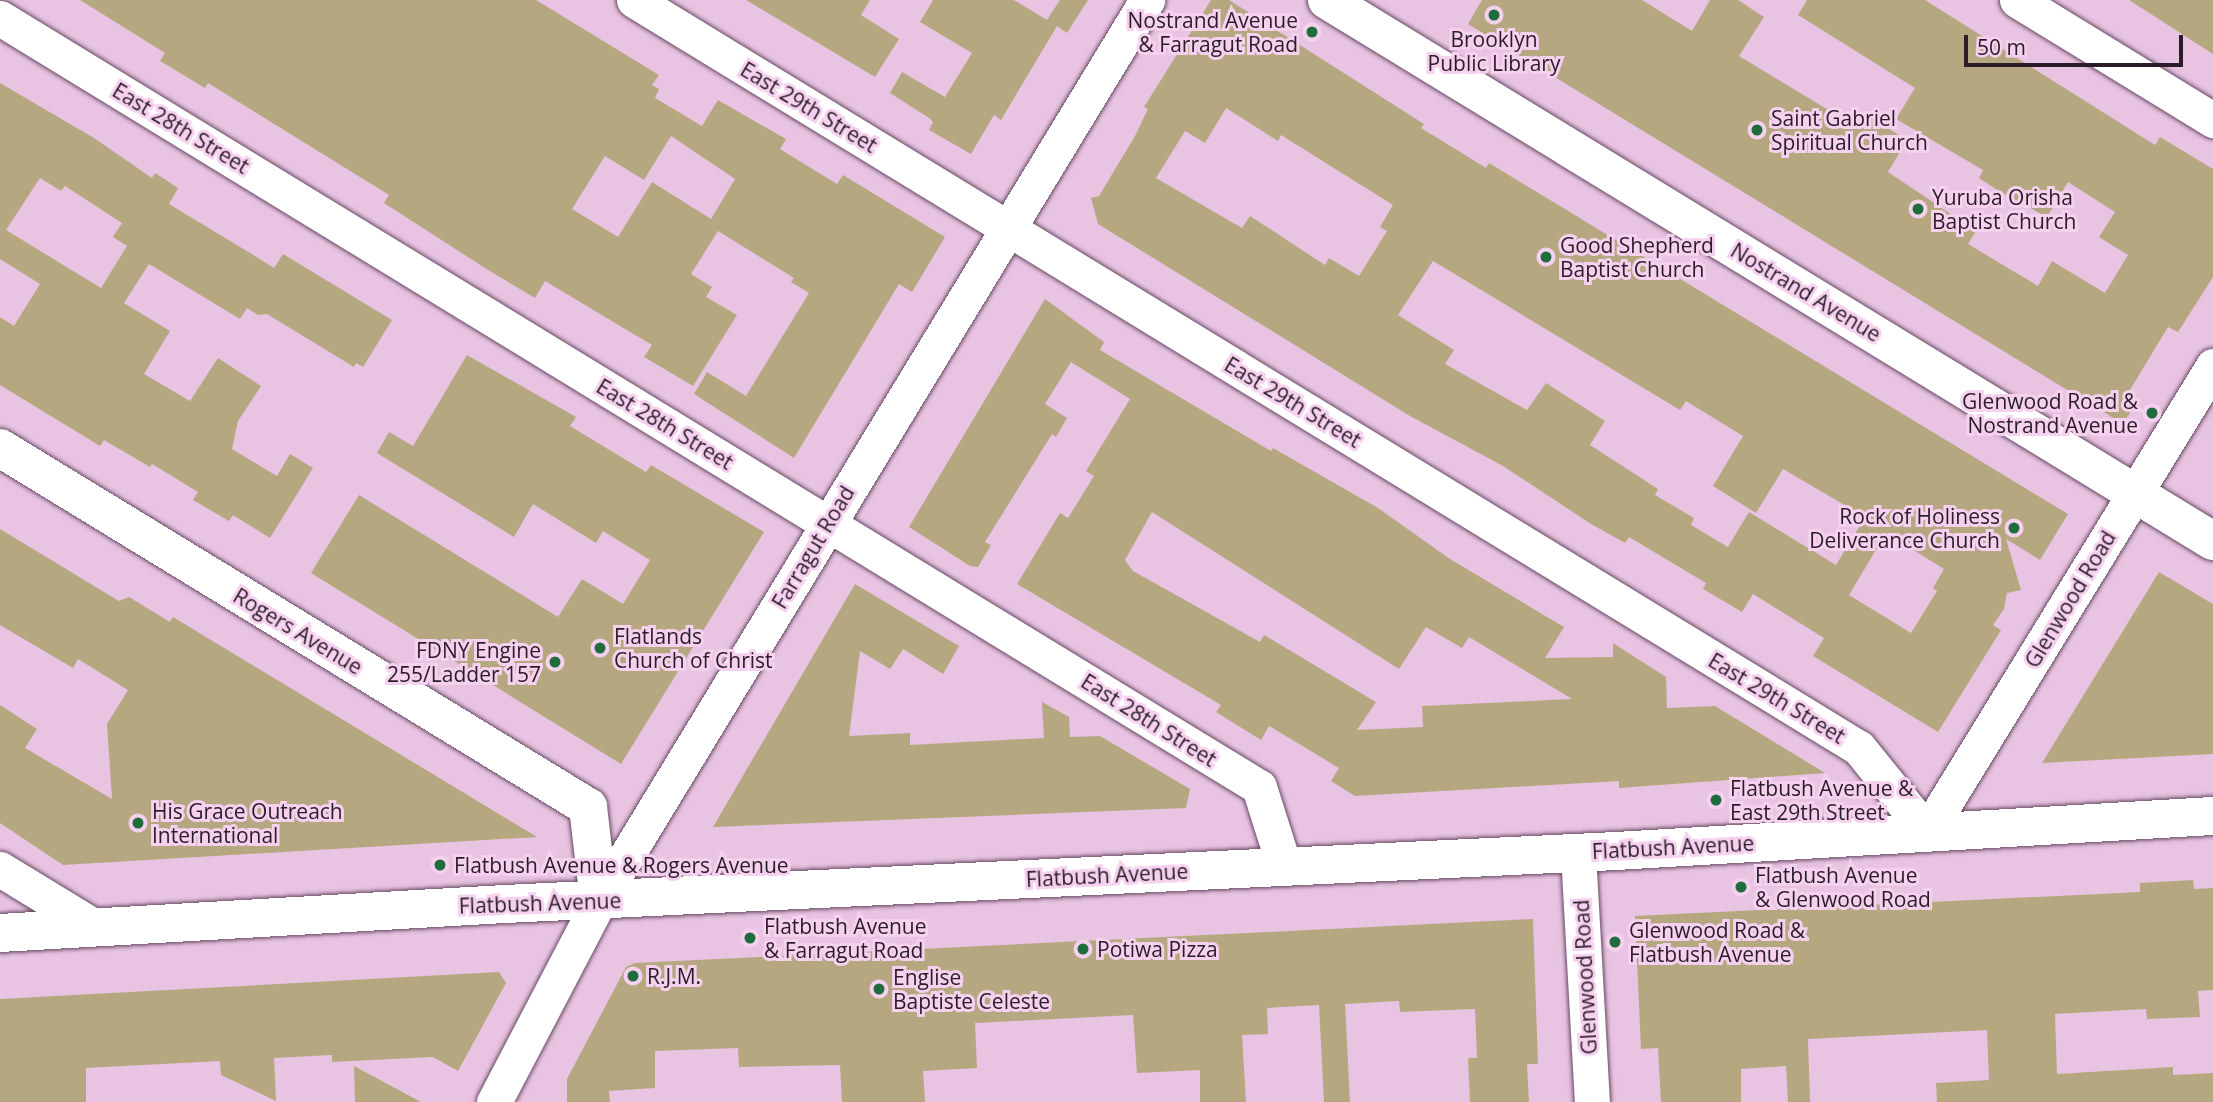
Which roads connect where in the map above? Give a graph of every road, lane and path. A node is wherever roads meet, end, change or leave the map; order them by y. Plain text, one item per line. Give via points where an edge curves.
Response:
1 (634, 0) edge
2 (1147, 0) edge
3 (1327, 0) edge
4 (2017, 0) edge
5 (0, 18) edge
6 (2213, 120) edge
7 (1008, 228) junction
8 (2213, 366) edge
9 (0, 448) edge
10 (2135, 493) junction
11 (827, 523) junction
12 (2213, 541) edge
13 (2213, 816) edge
14 (1927, 832) junction
15 (1578, 853) junction
16 (1284, 866) junction
17 (0, 869) edge
18 (599, 901) junction
19 (95, 927) junction
20 (0, 933) edge
21 (494, 1102) edge
22 (1592, 1102) edge

1 - 7 street, East 29th Street
2 - 7 street, Farragut Road
3 - 10 main road, Nostrand Avenue
4 - 6 street
5 - 11 street, East 28th Street
7 - 11 street, Farragut Road
7 - 14 street, East 29th Street via 1859,748
8 - 10 street, Glenwood Road
9 - 18 main road, Rogers Avenue via 588,807
10 - 12 main road, Nostrand Avenue
10 - 14 street, Glenwood Road
11 - 16 street, East 28th Street via 1259,787
11 - 18 street, Farragut Road
13 - 14 main road, Flatbush Avenue
14 - 15 main road, Flatbush Avenue
15 - 16 main road, Flatbush Avenue
15 - 22 street, Glenwood Road
16 - 18 main road, Flatbush Avenue
17 - 19 street
18 - 19 main road, Flatbush Avenue
18 - 21 street, Farragut Road
19 - 20 main road, Flatbush Avenue

